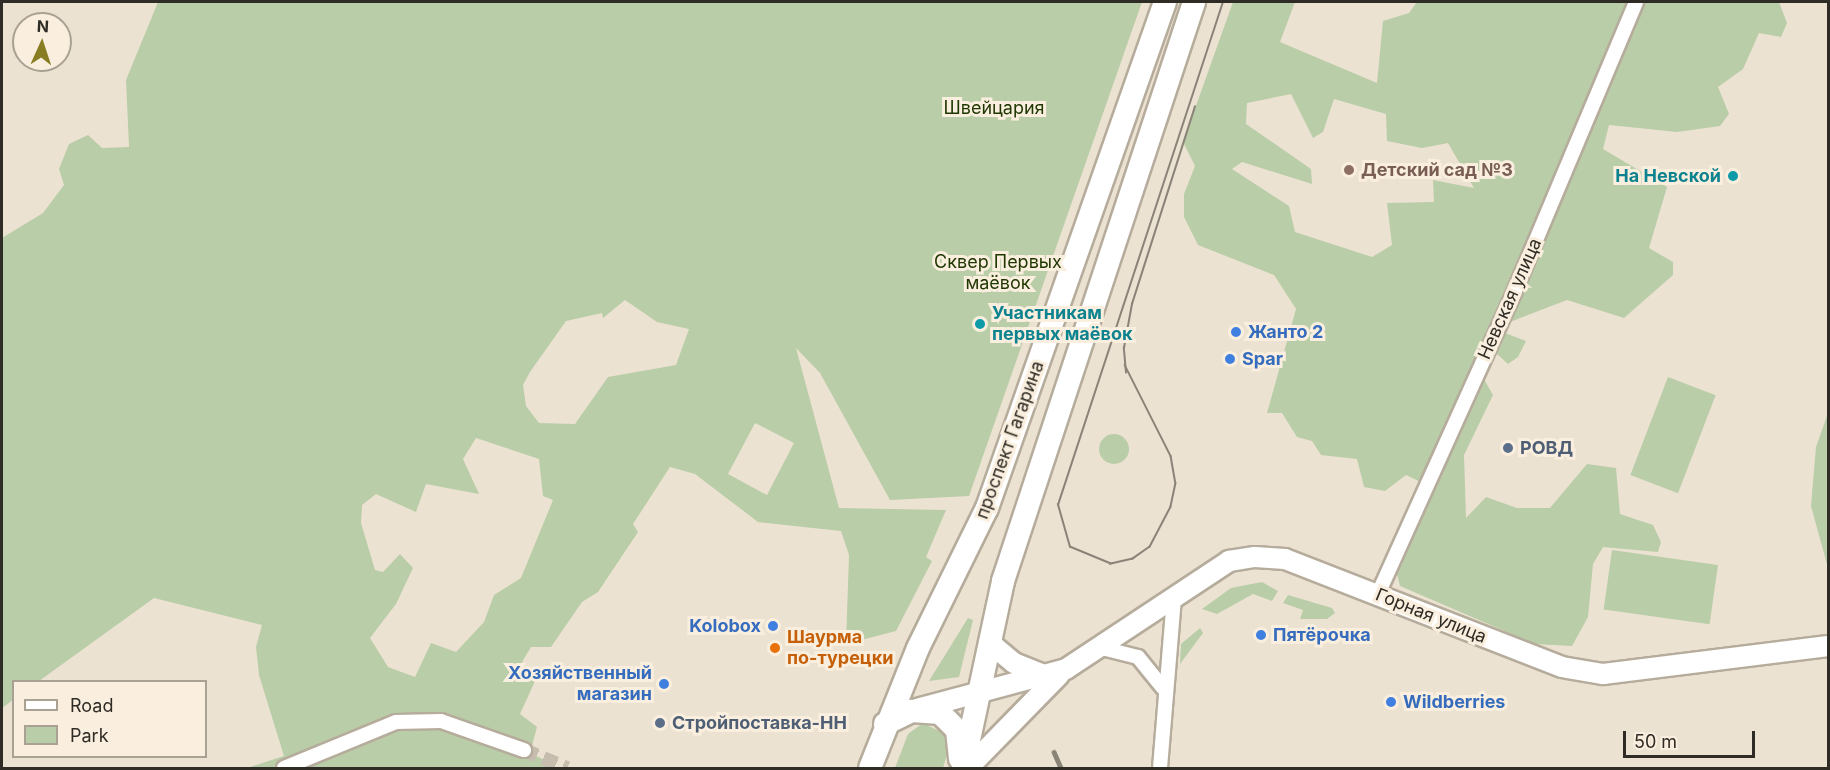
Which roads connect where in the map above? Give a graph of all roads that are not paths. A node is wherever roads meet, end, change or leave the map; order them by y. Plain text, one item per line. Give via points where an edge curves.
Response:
1 (1165, 2) edge
2 (1194, 2) edge
3 (1636, 2) edge
4 (1378, 594) junction
5 (1174, 599) junction
6 (990, 643) junction
7 (1828, 646) edge
8 (1102, 648) junction
9 (1057, 673) junction
10 (1162, 687) junction
11 (981, 693) junction
12 (912, 711) junction
13 (885, 724) junction
14 (524, 750) tunnel mouth
15 (284, 768) edge
16 (870, 768) edge
17 (962, 768) edge
18 (968, 768) edge
19 (1160, 768) edge

1 - 13 main road, проспект Гагарина via 987,508
2 - 6 main road, проспект Гагарина via 1013,549
3 - 4 street, Невская улица via 1515,290
4 - 5 main road, Горная улица via 1285,559 1256,557 1229,561
4 - 7 main road, Горная улица via 1562,667 1603,674
5 - 8 main road, Горная улица
5 - 10 street
6 - 9 main road via 1014,663
6 - 11 main road, проспект Гагарина
8 - 9 main road, Горная улица
8 - 10 street via 1138,657
9 - 11 main road, Горная улица
9 - 18 main road, Горная улица
10 - 19 street
11 - 12 main road, Горная улица
11 - 17 main road, проспект Гагарина
12 - 13 main road
12 - 17 main road, проспект Гагарина via 940,713 952,721
13 - 16 main road, проспект Гагарина
14 - 15 street via 441,721 396,722

